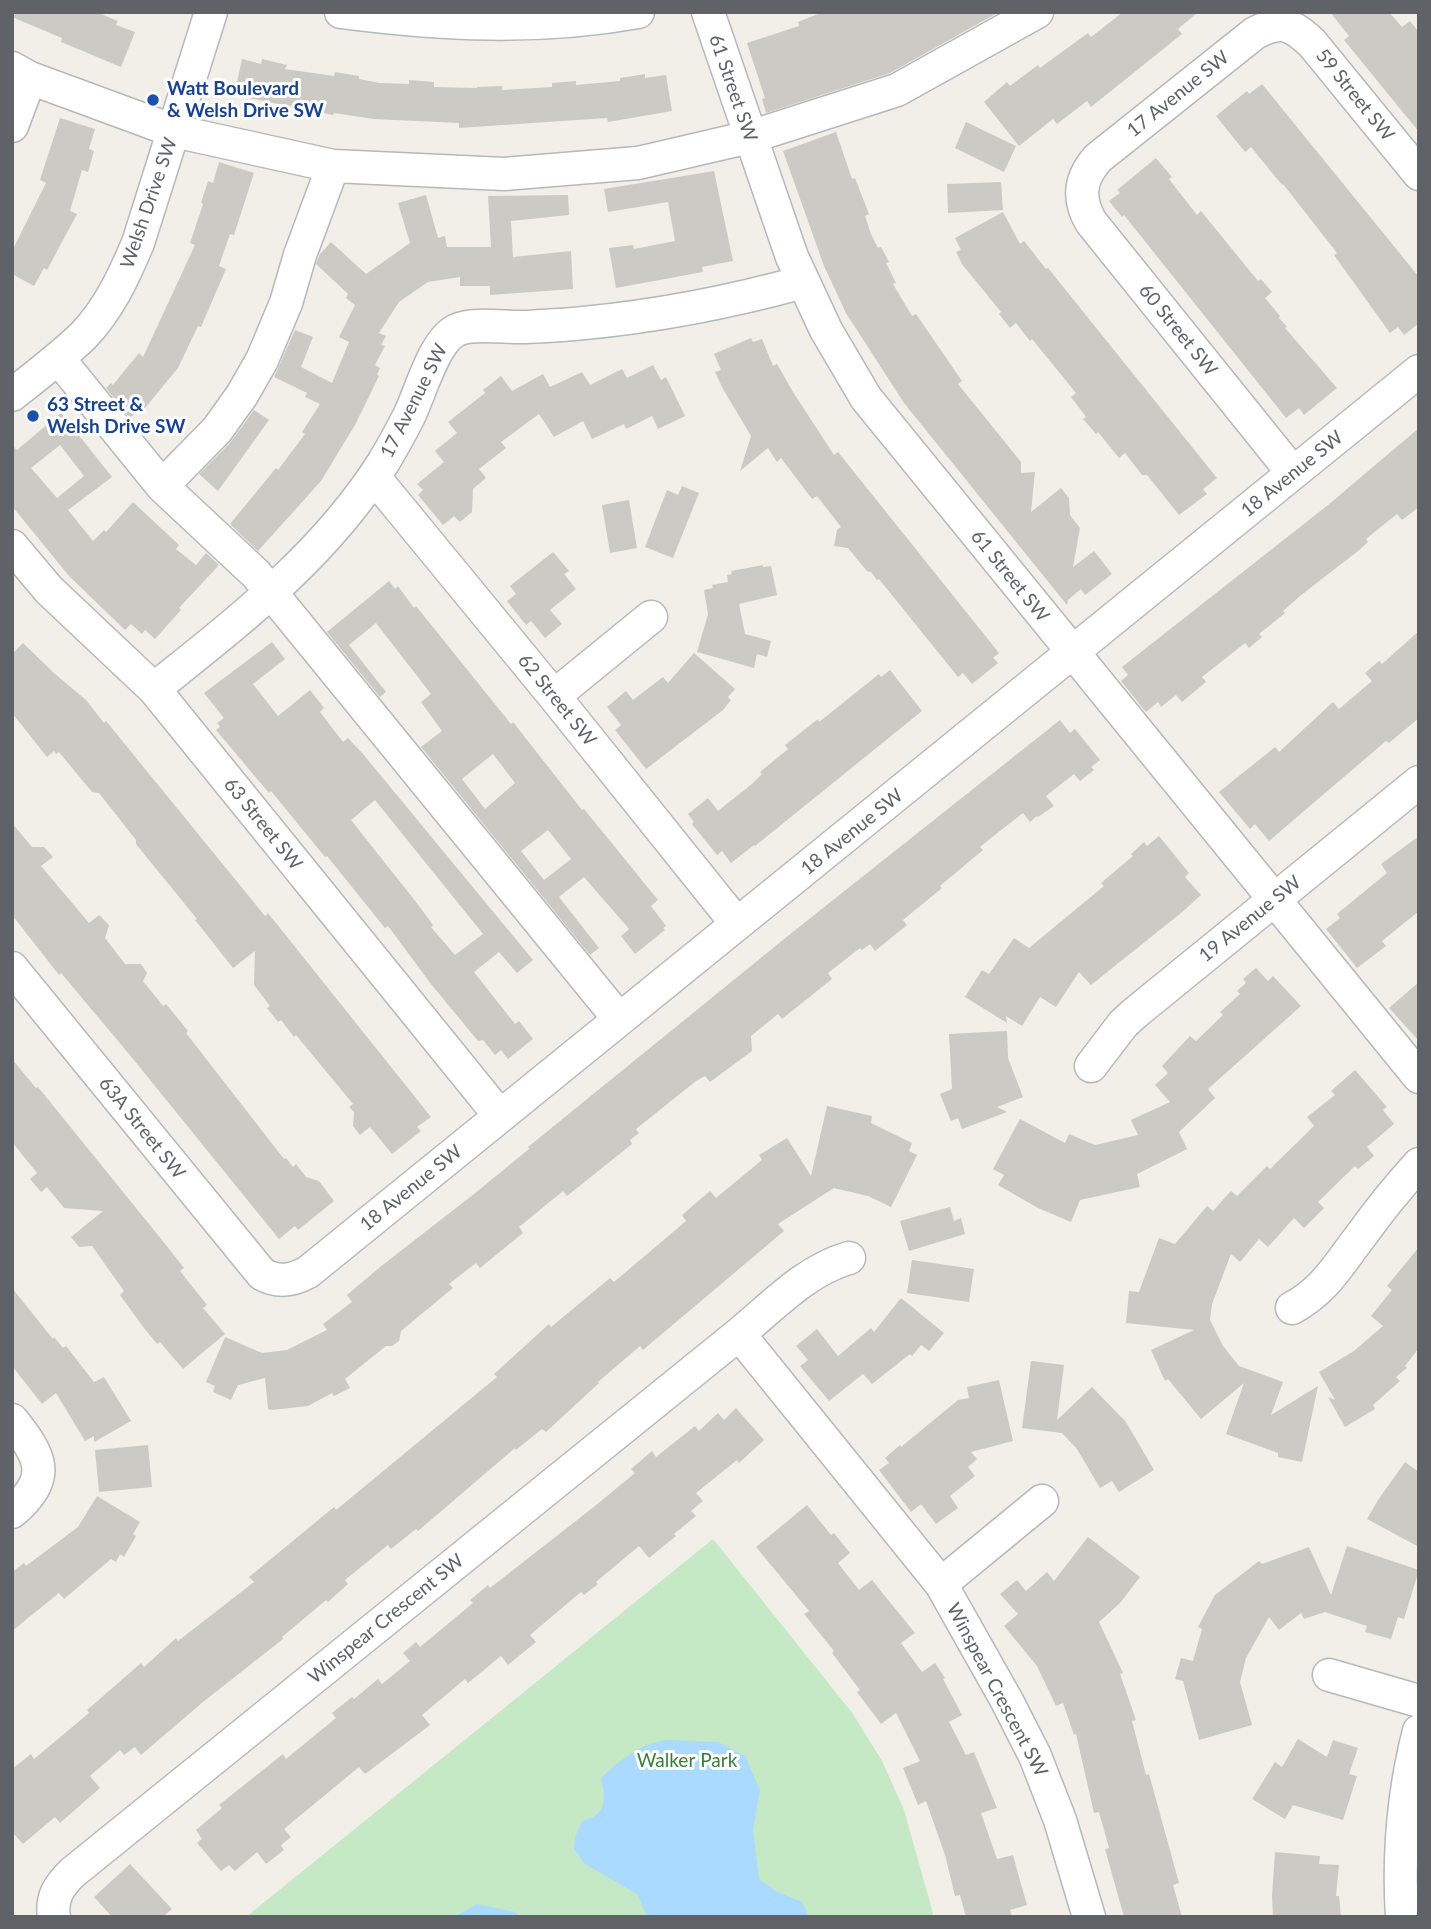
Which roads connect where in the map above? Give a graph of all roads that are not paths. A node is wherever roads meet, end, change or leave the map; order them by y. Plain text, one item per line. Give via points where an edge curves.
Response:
1 (211, 12) edge
2 (341, 12) edge
3 (638, 12) edge
4 (708, 12) edge
5 (1037, 12) edge
6 (1285, 24) joint
7 (21, 73) edge
8 (12, 126) edge
9 (174, 131) junction
10 (750, 137) junction
11 (333, 166) junction
12 (1419, 174) edge
13 (1083, 180) joint
14 (803, 282) junction
15 (58, 358) junction
16 (1419, 371) edge
17 (12, 396) edge
18 (1293, 472) junction
19 (374, 477) junction
20 (162, 486) junction
21 (12, 546) edge
22 (272, 593) junction
23 (651, 617) dead end
24 (1073, 653) junction
25 (154, 689) junction
26 (554, 696) junction
27 (1419, 782) edge
28 (1274, 900) junction
29 (737, 924) junction
30 (12, 968) edge
31 (619, 1019) junction
32 (1091, 1066) dead end
33 (1419, 1077) edge
34 (500, 1116) junction
35 (1419, 1164) edge
36 (849, 1258) dead end
37 (278, 1281) joint
38 (1292, 1308) dead end
39 (739, 1334) junction
40 (12, 1420) edge
41 (1042, 1501) dead end
42 (12, 1512) edge
43 (941, 1584) junction
44 (1329, 1675) dead end
45 (1419, 1701) edge
46 (1419, 1731) edge
47 (54, 1917) edge
48 (1089, 1917) edge
49 (1402, 1917) edge

1 - 9 street, Welsh Drive SW
2 - 3 street via 500,26
4 - 10 street, 61 Street SW
5 - 10 street via 897,90
6 - 12 street, 59 Street SW via 1312,43
6 - 13 street, 17 Avenue SW via 1276,23 1255,33 1098,158
7 - 8 street
7 - 9 street
9 - 11 street
9 - 15 street, Welsh Drive SW via 123,278 84,335
10 - 11 street via 638,163 505,174
10 - 14 street, 61 Street SW
11 - 20 street via 262,360 216,430
13 - 18 street, 60 Street SW via 1082,201 1091,222
14 - 19 street, 17 Avenue SW via 676,312 583,323 457,329 440,345 408,417
14 - 24 street, 61 Street SW via 866,398
15 - 17 street, Welsh Drive SW
15 - 20 street
16 - 18 street, 18 Avenue SW
18 - 24 street, 18 Avenue SW
19 - 22 street, 17 Avenue SW via 343,518
19 - 26 street, 62 Street SW
20 - 22 street
21 - 25 street, 63 Street SW via 49,590
22 - 25 street, 17 Avenue SW
22 - 31 street
23 - 26 street
24 - 28 street, 61 Street SW
24 - 29 street, 18 Avenue SW
25 - 34 street, 63 Street SW
26 - 29 street, 62 Street SW
27 - 28 street, 19 Avenue SW
28 - 32 street, 19 Avenue SW via 1135,1013
28 - 33 street, 61 Street SW
29 - 31 street, 18 Avenue SW
30 - 37 street, 63A Street SW via 255,1266
31 - 34 street, 18 Avenue SW
34 - 37 street, 18 Avenue SW via 308,1272
35 - 38 street via 1324,1285
36 - 39 street, Winspear Crescent SW via 812,1274
39 - 43 street, Winspear Crescent SW
39 - 47 street, Winspear Crescent SW via 72,1873 56,1893
40 - 42 street via 38,1457 40,1475 31,1494
41 - 43 street, Winspear Crescent SW
43 - 48 street, Winspear Crescent SW via 1035,1756
44 - 45 street
46 - 49 street via 1403,1811

